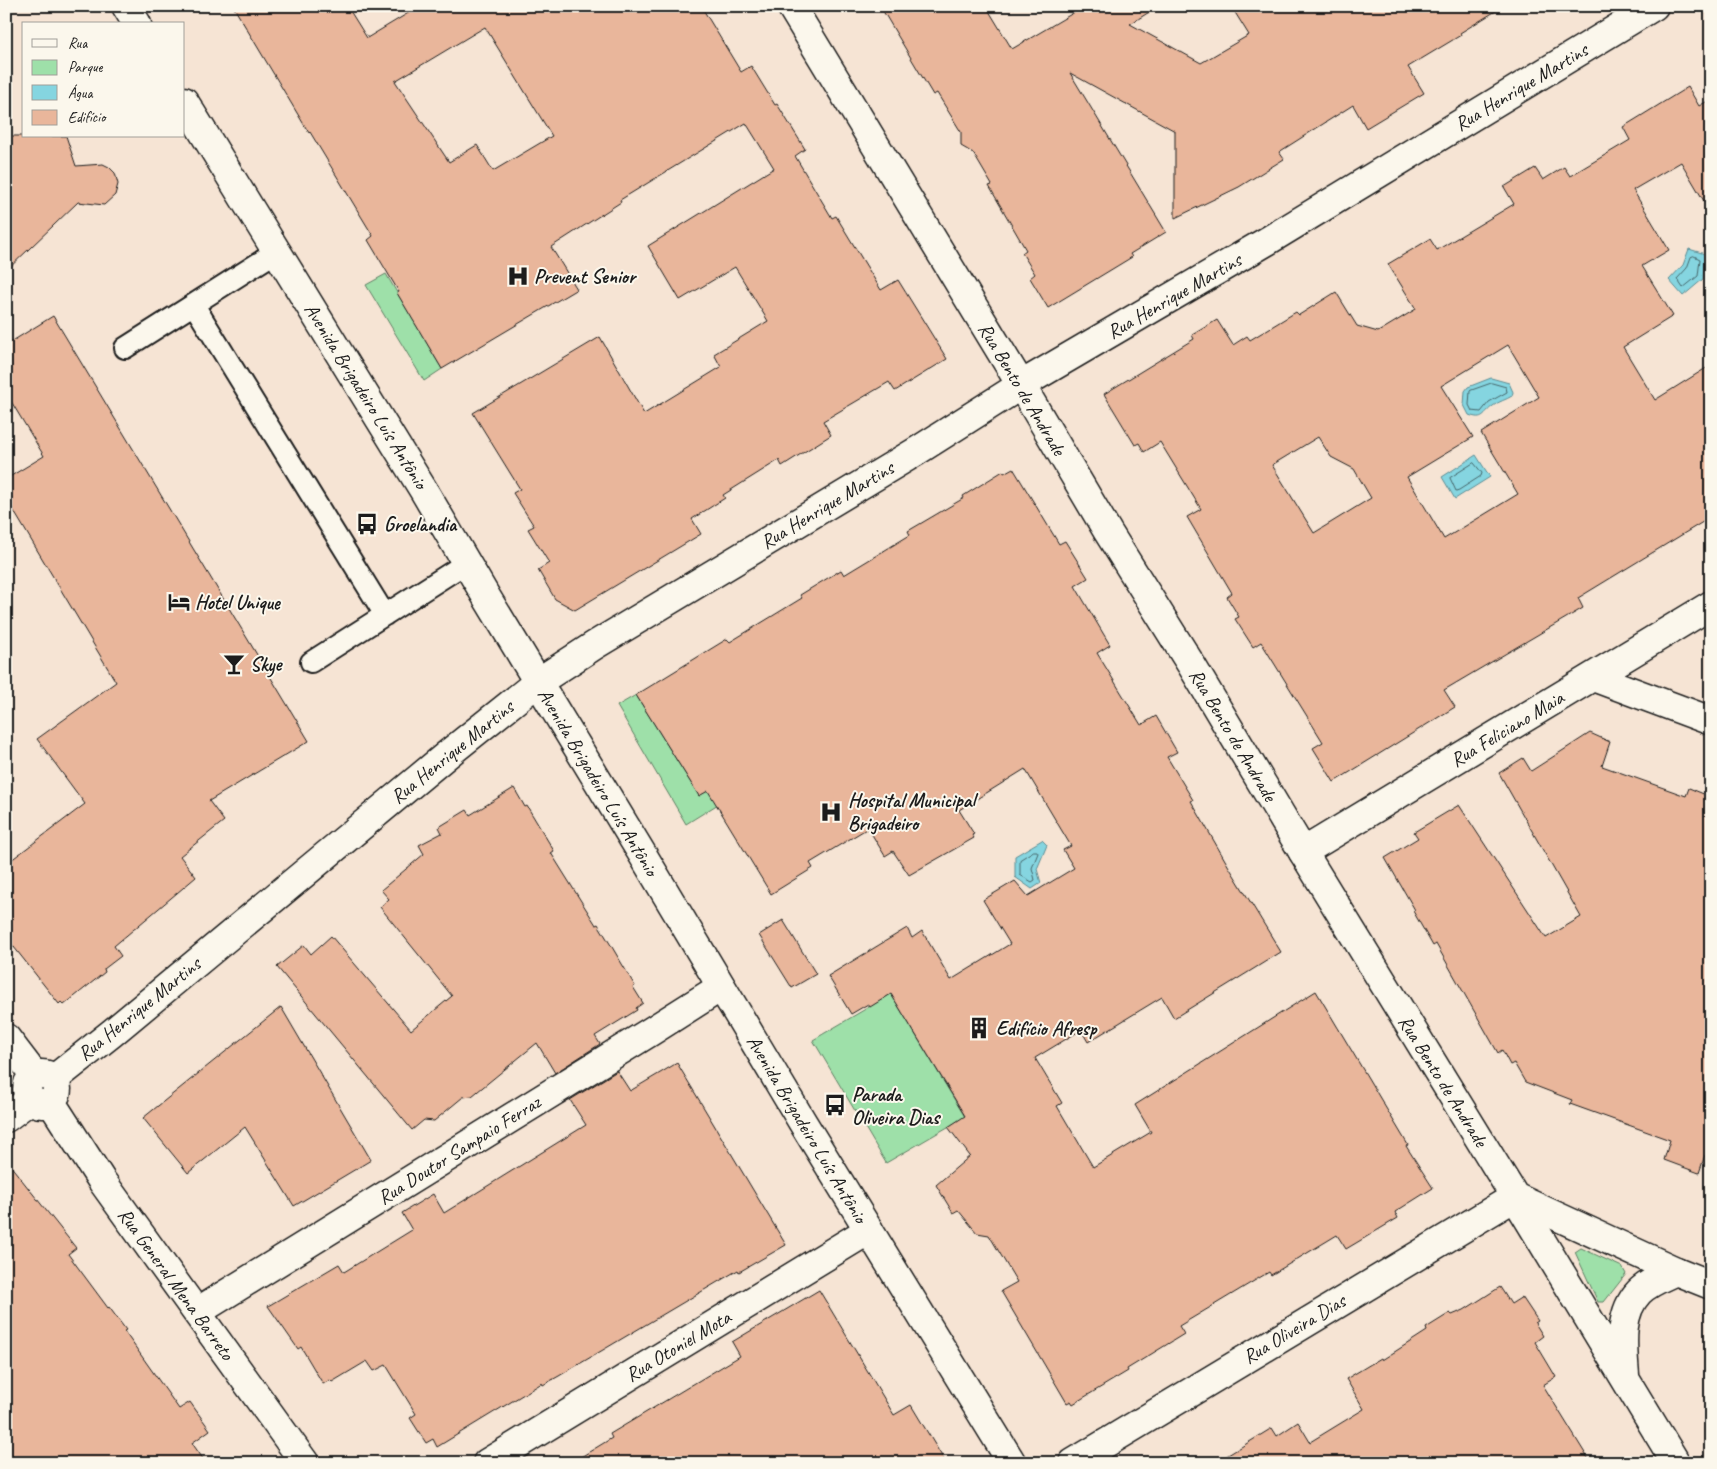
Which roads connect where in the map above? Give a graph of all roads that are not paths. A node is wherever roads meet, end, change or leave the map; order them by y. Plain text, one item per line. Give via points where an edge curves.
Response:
1 (126, 6) edge
2 (791, 6) edge
3 (1654, 6) edge
4 (136, 22) edge
5 (185, 103) edge
6 (276, 252) junction
7 (194, 305) junction
8 (126, 348) dead end
9 (1021, 385) junction
10 (466, 563) junction
11 (1711, 605) edge
12 (385, 615) junction
13 (311, 662) dead end
14 (1593, 677) junction
15 (538, 682) junction
16 (1711, 721) edge
17 (1303, 852) junction
18 (721, 987) junction
19 (6, 1038) edge
20 (43, 1089) junction
21 (6, 1118) edge
22 (1515, 1197) junction
23 (869, 1230) junction
24 (1676, 1271) junction
25 (1711, 1285) edge
26 (197, 1312) junction
27 (1625, 1379) junction
28 (305, 1463) edge
29 (487, 1463) edge
30 (1012, 1463) edge
31 (1073, 1463) edge
32 (1676, 1463) edge

1 - 4 street
2 - 9 street, Rua Bento de Andrade
3 - 9 street, Rua Henrique Martins via 1277,235
5 - 6 street, Avenida Brigadeiro Luís Antônio
6 - 7 lane
6 - 10 street, Avenida Brigadeiro Luís Antônio
7 - 8 lane
7 - 12 lane
9 - 15 street, Rua Henrique Martins via 918,452
9 - 17 street, Rua Bento de Andrade
10 - 12 lane
10 - 15 street, Avenida Brigadeiro Luís Antônio
11 - 14 street, Rua Feliciano Maia
12 - 13 lane
14 - 16 street
14 - 17 street, Rua Feliciano Maia
15 - 18 street, Avenida Brigadeiro Luís Antônio
15 - 20 street, Rua Henrique Martins
17 - 22 street, Rua Bento de Andrade
18 - 23 street, Avenida Brigadeiro Luís Antônio
18 - 26 street, Rua Doutor Sampaio Ferraz
19 - 20 street, Rua General Mena Barreto
20 - 21 street, Rua Henrique Martins
20 - 26 street, Rua General Mena Barreto via 102,1181
22 - 24 street
22 - 27 street, Rua Bento de Andrade
22 - 31 street, Rua Oliveira Dias
23 - 29 street, Rua Otoniel Mota
23 - 30 street, Avenida Brigadeiro Luís Antônio
24 - 25 street
24 - 27 street via 1639,1292 1627,1310 1623,1342
26 - 28 street, Rua General Mena Barreto
27 - 32 street, Rua Bento de Andrade

